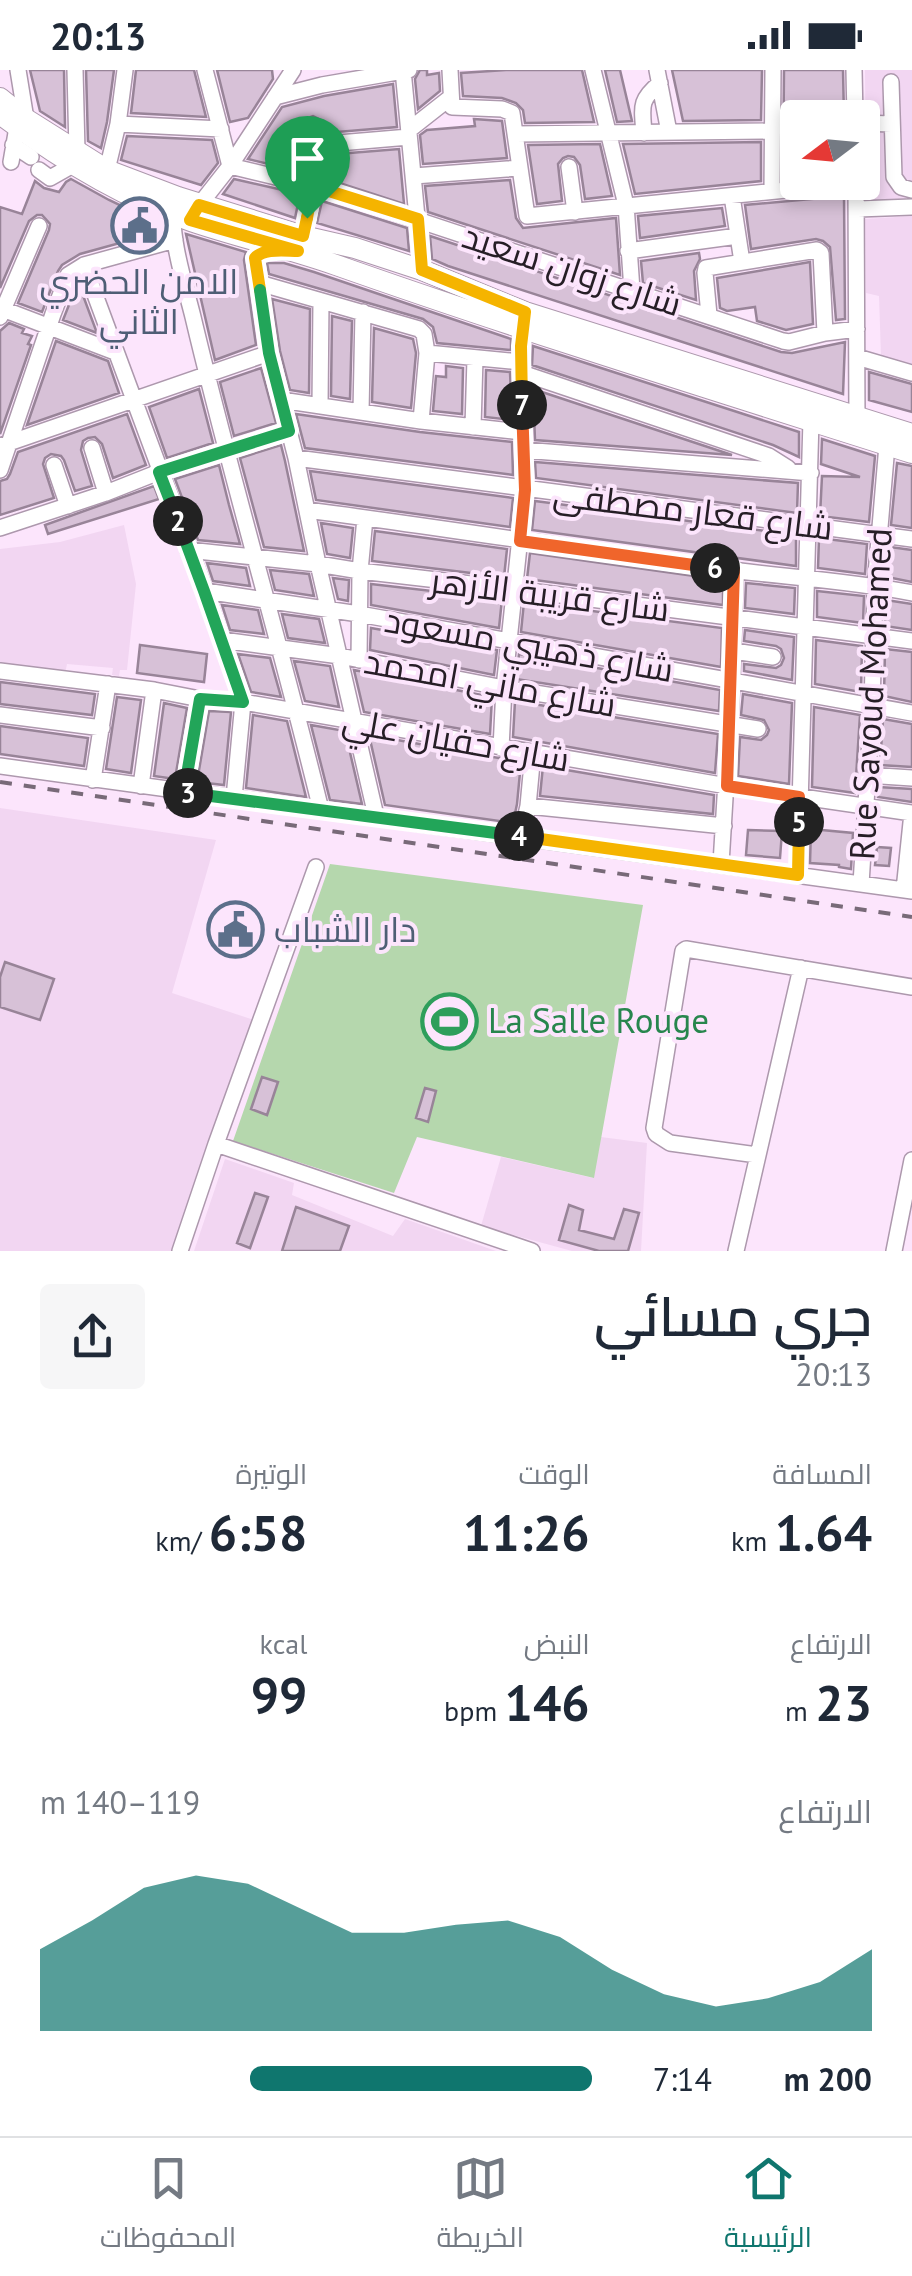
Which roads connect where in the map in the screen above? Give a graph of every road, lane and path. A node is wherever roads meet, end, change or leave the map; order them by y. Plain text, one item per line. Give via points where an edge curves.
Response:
1 (18, 70) edge
2 (75, 70) edge
3 (125, 70) edge
4 (205, 70) edge
5 (277, 70) edge
6 (292, 70) edge
7 (405, 70) edge
8 (450, 70) edge
9 (592, 70) edge
10 (773, 70) edge
11 (854, 70) edge
12 (658, 76) edge
13 (891, 82) dead end
14 (277, 93) junction
15 (0, 98) edge
16 (855, 100) edge
17 (451, 101) junction
18 (118, 124) junction
19 (880, 124) edge
20 (890, 124) junction
21 (314, 127) dead end
22 (221, 129) junction
23 (773, 131) junction
24 (644, 132) junction
25 (670, 132) junction
26 (409, 133) junction
27 (609, 133) junction
28 (516, 134) junction
29 (314, 145) junction
30 (22, 147) edge
31 (69, 163) junction
32 (230, 166) junction
33 (569, 166) dead end
34 (519, 168) junction
35 (106, 170) junction
36 (414, 176) junction
37 (313, 186) junction
38 (780, 190) edge
39 (912, 190) edge
40 (772, 191) junction
41 (732, 196) junction
42 (857, 200) edge
43 (626, 205) junction
44 (912, 207) edge
45 (185, 209) junction
46 (858, 209) junction
47 (574, 212) junction
48 (418, 219) junction
49 (39, 226) dead end
50 (738, 236) junction
51 (175, 240) junction
52 (300, 244) junction
53 (628, 251) junction
54 (742, 262) junction
55 (84, 266) junction
56 (422, 270) junction
57 (259, 283) junction
58 (632, 290) junction
59 (321, 300) junction
60 (1, 311) edge
61 (364, 312) junction
62 (708, 315) junction
63 (523, 319) junction
64 (49, 326) junction
65 (857, 329) junction
66 (825, 333) junction
67 (115, 352) junction
68 (269, 353) junction
69 (426, 353) junction
70 (857, 357) junction
71 (475, 358) junction
72 (521, 368) junction
73 (912, 373) edge
74 (207, 375) junction
75 (133, 400) junction
76 (281, 400) junction
77 (320, 406) junction
78 (361, 412) junction
79 (811, 420) junction
80 (421, 421) junction
81 (856, 426) junction
82 (473, 427) junction
83 (289, 431) junction
84 (522, 432) junction
85 (912, 434) edge
86 (4, 444) edge
87 (887, 445) junction
88 (92, 448) dead end
89 (523, 450) junction
90 (228, 451) junction
91 (912, 453) edge
92 (296, 458) junction
93 (54, 465) dead end
94 (0, 470) edge
95 (792, 470) junction
96 (159, 472) junction
97 (811, 473) junction
98 (525, 490) junction
99 (106, 493) junction
100 (68, 506) junction
101 (307, 510) junction
102 (365, 518) junction
103 (809, 526) junction
104 (0, 528) edge
105 (879, 535) junction
106 (912, 539) edge
107 (520, 541) junction
108 (188, 550) junction
109 (256, 556) junction
110 (318, 564) junction
111 (734, 570) junction
112 (360, 571) junction
113 (806, 578) junction
114 (875, 586) junction
115 (514, 588) junction
116 (204, 591) junction
117 (912, 593) edge
118 (266, 598) junction
119 (328, 609) junction
120 (359, 614) junction
121 (734, 618) junction
122 (804, 628) junction
123 (874, 635) junction
124 (222, 640) junction
125 (912, 641) edge
126 (510, 642) junction
127 (278, 646) junction
128 (734, 652) junction
129 (340, 656) junction
130 (773, 658) dead end
131 (359, 660) junction
132 (0, 671) edge
133 (732, 682) junction
134 (108, 684) junction
135 (504, 688) junction
136 (154, 690) junction
137 (804, 695) junction
138 (200, 699) junction
139 (243, 702) junction
140 (872, 707) junction
141 (297, 711) junction
142 (912, 713) edge
143 (0, 715) edge
144 (354, 722) junction
145 (730, 725) junction
146 (102, 728) junction
147 (758, 729) dead end
148 (501, 748) junction
149 (534, 753) junction
150 (0, 766) edge
151 (866, 776) junction
152 (912, 778) edge
153 (93, 780) junction
154 (141, 786) junction
155 (727, 786) junction
156 (184, 792) junction
157 (799, 797) junction
158 (234, 798) junction
159 (528, 806) junction
160 (865, 808) junction
161 (322, 810) junction
162 (912, 813) edge
163 (376, 816) junction
164 (724, 826) junction
165 (522, 836) junction
166 (722, 864) junction
167 (316, 867) dead end
168 (798, 875) junction
169 (861, 884) junction
170 (908, 890) edge
171 (802, 968) junction
172 (912, 987) edge
173 (216, 1144) junction
174 (757, 1155) junction
175 (912, 1160) edge
176 (901, 1242) edge
177 (180, 1251) edge
178 (532, 1251) edge
179 (736, 1251) edge

1 - 30 street
2 - 31 street
3 - 18 street
4 - 22 street
5 - 14 street
6 - 14 street
7 - 14 street
7 - 26 street
8 - 17 street
9 - 27 street
10 - 23 street
11 - 16 street
12 - 24 street via 642,106
12 - 25 street
13 - 20 street
14 - 32 street
15 - 30 main road
17 - 26 street
17 - 28 street via 508,110
18 - 22 street
18 - 35 street
19 - 20 street
20 - 39 street via 894,178
21 - 29 street
22 - 32 street
23 - 25 street
23 - 40 street
24 - 25 street
24 - 27 street
26 - 29 street
26 - 36 street
27 - 28 street
27 - 43 street
28 - 34 street
29 - 37 street
30 - 31 main road
30 - 31 street via 50,178
31 - 35 main road
31 - 45 main road via 109,186
32 - 37 street, شارع زوان سعيد
32 - 45 street
33 - 47 street
34 - 36 street
34 - 47 street via 526,215
35 - 45 main road
36 - 48 street
37 - 48 street, شارع زوان سعيد
37 - 52 street
38 - 40 street
40 - 41 street
41 - 43 street
41 - 50 street
42 - 46 street
43 - 47 street
43 - 53 street
44 - 46 street
45 - 51 street
45 - 52 main road
46 - 65 street
48 - 56 street
48 - 58 street, شارع زوان سعيد
49 - 60 street
50 - 53 street
50 - 54 street
51 - 55 street
51 - 74 street
52 - 56 main road via 354,248
52 - 57 street via 257,255
52 - 63 main road
53 - 58 street
54 - 62 street via 705,270
54 - 66 street via 820,251
55 - 64 street via 68,275
55 - 67 street
56 - 63 main road
57 - 59 street
57 - 68 street
58 - 62 street, شارع زوان سعيد
59 - 61 street
59 - 77 street
60 - 64 street
61 - 69 street via 419,329
61 - 78 street
62 - 66 street, شارع زوان سعيد via 789,342
63 - 72 street
63 - 79 main road
63 - 81 main road
64 - 67 street
64 - 86 street
65 - 66 street, شارع زوان سعيد
65 - 70 street
67 - 75 street
68 - 74 street
68 - 76 street
69 - 71 street
69 - 80 street
70 - 73 street
70 - 81 street
71 - 72 street
71 - 82 street
72 - 84 street
72 - 95 street via 769,456
74 - 75 street
74 - 90 street
75 - 86 street
75 - 96 street
76 - 77 street
76 - 83 street
77 - 78 street
78 - 80 street
79 - 81 main road
79 - 97 street
80 - 82 street
81 - 85 main road
81 - 87 main road
82 - 84 street
83 - 90 street
83 - 92 street
84 - 89 street
86 - 94 street
87 - 91 main road
87 - 105 street, Rue Sayoud Mohamed
88 - 99 street
89 - 95 street
89 - 98 street
90 - 96 street
90 - 109 street
92 - 98 street, شارع قعار مصطفى
92 - 101 street
93 - 100 street
95 - 97 street
96 - 99 street
96 - 108 street
97 - 103 street
98 - 103 street, شارع قعار مصطفى
98 - 107 street
99 - 100 street
100 - 104 street
101 - 102 street
101 - 110 street
102 - 107 street
102 - 112 street
103 - 105 street, شارع قعار مصطفى
103 - 113 street
105 - 106 street, شارع قعار مصطفى
105 - 114 street, Rue Sayoud Mohamed
107 - 111 street
107 - 115 street
108 - 109 street, شارع قريبة الأزهر
108 - 116 street
109 - 110 street, شارع قريبة الأزهر
109 - 118 street
110 - 112 street, شارع قريبة الأزهر
110 - 119 street
111 - 113 street
111 - 121 street
112 - 115 street, شارع قريبة الأزهر
112 - 120 street
113 - 114 street
113 - 122 street
114 - 117 street
114 - 123 street, Rue Sayoud Mohamed
115 - 121 street, شارع قريبة الأزهر
115 - 126 street
116 - 118 street, شارع ذهيبي مسعود
116 - 124 street
118 - 119 street, شارع ذهيبي مسعود
118 - 127 street
119 - 120 street, شارع ذهيبي مسعود
119 - 129 street
120 - 126 street, شارع ذهيبي مسعود
120 - 131 street
121 - 122 street, شارع قريبة الأزهر
121 - 128 street
122 - 123 street, شارع قريبة الأزهر
122 - 137 street
123 - 125 street, شارع قريبة الأزهر
123 - 140 street, Rue Sayoud Mohamed
124 - 127 street, شارع ماني امحمد
124 - 139 street
126 - 133 street, شارع ذهيبي مسعود
126 - 135 street
127 - 129 street, شارع ماني امحمد
127 - 141 street
128 - 130 street
128 - 133 street
129 - 131 street, شارع ماني امحمد
129 - 144 street
131 - 135 street, شارع ماني امحمد
132 - 134 street, شارع حفيان علي
133 - 137 street, شارع ذهيبي مسعود
133 - 145 street
134 - 136 street, شارع حفيان علي
134 - 146 street
135 - 145 street, شارع ماني امحمد
135 - 148 street
136 - 138 street, شارع حفيان علي
136 - 154 street
137 - 140 street, شارع ذهيبي مسعود
137 - 157 street
138 - 139 street, شارع حفيان علي
138 - 156 street
139 - 141 street, شارع حفيان علي
139 - 158 street
140 - 142 street, شارع ذهيبي مسعود
140 - 151 street, Rue Sayoud Mohamed
141 - 144 street, شارع حفيان علي
141 - 161 street
143 - 146 street
144 - 148 street, شارع حفيان علي
144 - 163 street
145 - 147 street, شارع ماني امحمد
145 - 155 street
146 - 153 street
148 - 149 street, شارع حفيان علي
149 - 155 street, شارع حفيان علي
149 - 159 street
150 - 153 street
151 - 152 street
151 - 160 street, Rue Sayoud Mohamed
153 - 154 street
154 - 156 street
155 - 157 street, شارع حفيان علي
155 - 164 street
156 - 158 street
157 - 160 street, شارع حفيان علي
157 - 168 street
158 - 161 street
159 - 164 street
159 - 165 street
160 - 162 street, شارع حفيان علي
160 - 169 street, Rue Sayoud Mohamed
161 - 163 street
162 - 170 street
163 - 165 street
164 - 166 street
165 - 166 street
166 - 168 street
167 - 173 street
168 - 169 street
169 - 170 street
171 - 172 street
171 - 174 street
171 - 174 street via 686,950 680,955 656,1134 670,1143
173 - 177 street
173 - 178 street
174 - 179 street
175 - 176 street

